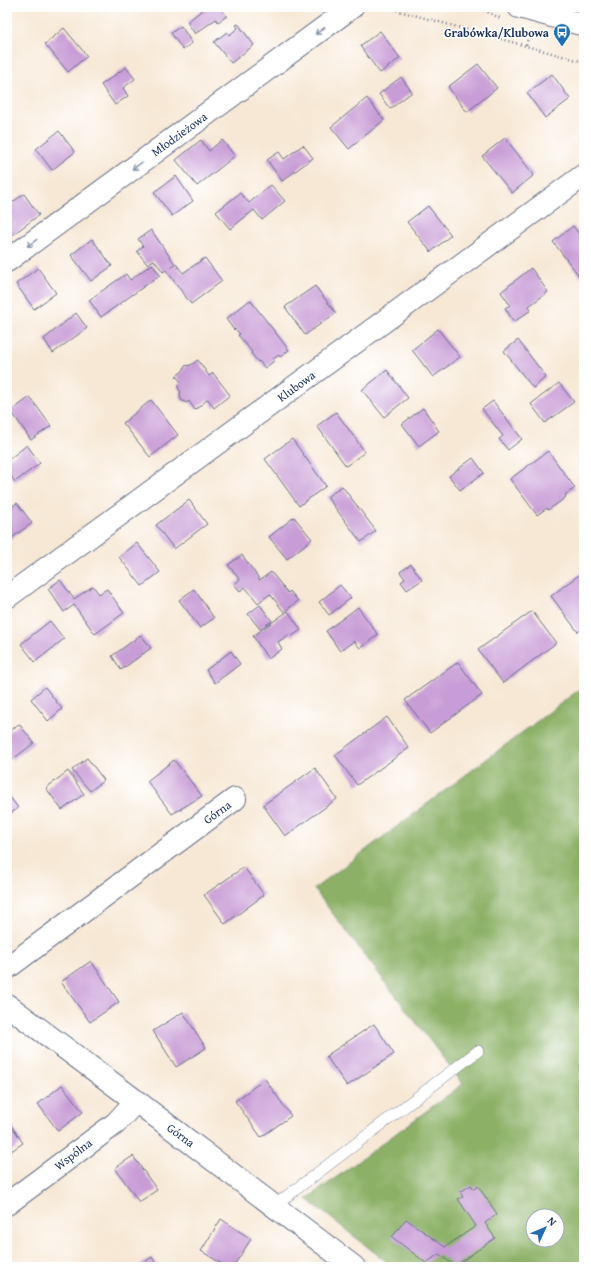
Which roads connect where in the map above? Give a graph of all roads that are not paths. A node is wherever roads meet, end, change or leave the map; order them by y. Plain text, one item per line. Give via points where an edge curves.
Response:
1 (352, 7) edge
2 (519, 7) edge
3 (584, 25) edge
4 (584, 175) edge
5 (7, 261) edge
6 (7, 597) edge
7 (235, 799) dead end
8 (7, 968) edge
9 (9, 1010) edge
10 (478, 1050) dead end
11 (136, 1101) junction
12 (7, 1204) edge
13 (274, 1206) junction
14 (354, 1267) edge

1 -> 5 street, Młodzieżowa
2 - 3 street
4 - 6 street, Klubowa
7 - 8 street, Górna
9 - 11 street, Górna
10 - 13 lane
11 - 12 street, Wspólna via 116,1123
11 - 13 street, Górna
13 - 14 street, Górna

